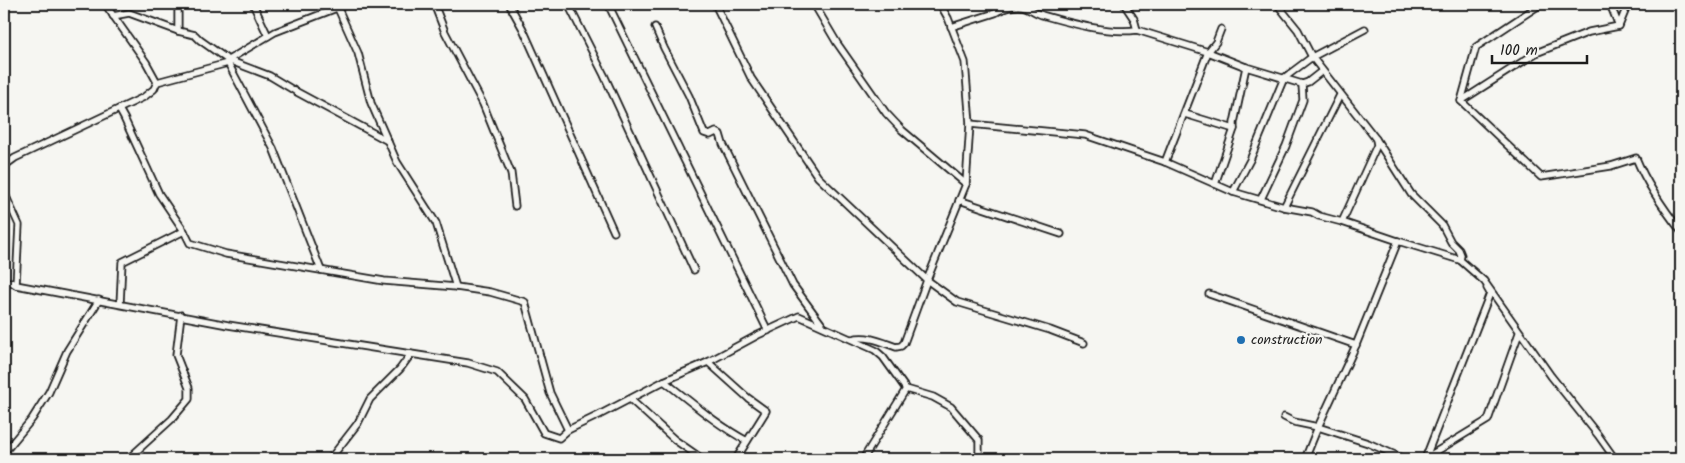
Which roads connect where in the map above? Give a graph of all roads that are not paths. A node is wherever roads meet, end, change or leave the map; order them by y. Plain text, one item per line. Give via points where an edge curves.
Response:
1 (105, 4) edge
2 (176, 4) edge
3 (254, 4) edge
4 (347, 4) edge
5 (434, 4) edge
6 (509, 4) edge
7 (568, 4) edge
8 (608, 4) edge
9 (715, 4) edge
10 (814, 4) edge
11 (940, 4) edge
12 (1124, 4) edge
13 (1277, 4) edge
14 (1541, 4) edge
15 (1610, 4) edge
16 (1628, 4) edge
17 (337, 6) edge
18 (113, 16) junction
19 (1619, 26) junction
20 (654, 27) dead end
21 (952, 27) junction
22 (1221, 29) dead end
23 (1365, 29) dead end
24 (1137, 30) junction
25 (178, 31) junction
26 (268, 36) junction
27 (1208, 52) junction
28 (1312, 57) junction
29 (228, 62) junction
30 (1246, 68) junction
31 (1322, 70) junction
32 (1284, 78) junction
33 (157, 82) junction
34 (1302, 84) junction
35 (1340, 95) junction
36 (1461, 101) junction
37 (119, 110) junction
38 (1185, 114) junction
39 (970, 124) junction
40 (1234, 129) junction
41 (1376, 139) junction
42 (388, 141) junction
43 (1165, 162) junction
44 (4, 166) edge
45 (966, 184) junction
46 (1214, 184) junction
47 (4, 192) edge
48 (1233, 192) junction
49 (1261, 199) junction
50 (959, 200) junction
51 (516, 206) dead end
52 (1284, 207) junction
53 (1342, 222) junction
54 (184, 231) junction
55 (1681, 231) edge
56 (614, 232) dead end
57 (1061, 234) dead end
58 (1398, 241) junction
59 (1460, 260) junction
60 (322, 270) junction
61 (694, 270) dead end
62 (927, 280) junction
63 (1484, 281) junction
64 (4, 282) edge
65 (16, 285) junction
66 (456, 288) junction
67 (1209, 294) dead end
68 (100, 300) junction
69 (120, 304) junction
70 (181, 315) junction
71 (824, 328) junction
72 (768, 331) junction
73 (1519, 333) junction
74 (852, 339) junction
75 (1084, 343) dead end
76 (1356, 345) junction
77 (411, 354) junction
78 (708, 362) junction
79 (664, 380) junction
80 (906, 389) junction
81 (630, 399) junction
82 (1284, 417) dead end
83 (1318, 427) junction
84 (568, 430) junction
85 (747, 441) junction
86 (8, 448) dead end
87 (128, 459) edge
88 (330, 459) edge
89 (700, 459) edge
90 (736, 459) edge
91 (863, 459) edge
92 (976, 459) edge
93 (1305, 459) edge
94 (1425, 459) edge
95 (1615, 459) edge

1 - 18 street
2 - 25 street
3 - 26 street
4 - 17 street
5 - 51 street via 483,104 511,173
6 - 56 street
7 - 61 street
8 - 72 street
9 - 62 street via 751,78 818,176
10 - 45 street via 886,113
11 - 21 street
12 - 24 street
13 - 28 street via 1298,30
14 - 36 street via 1476,47
15 - 19 street
16 - 19 street
17 - 26 street
17 - 42 street via 358,53 371,103
18 - 25 street via 128,13
18 - 33 street
19 - 36 street via 1589,32 1536,54
20 - 71 street via 704,134 720,134 793,285
21 - 24 street via 1021,6 1072,24
21 - 39 street via 965,62
22 - 27 street
23 - 28 street
24 - 27 street
25 - 29 street via 195,34
26 - 29 street
27 - 30 street
27 - 38 street
28 - 31 street
28 - 32 street
29 - 33 street
29 - 42 street via 270,76
29 - 60 street via 273,148
30 - 32 street
30 - 40 street
31 - 34 street
31 - 35 street
32 - 34 street
32 - 48 street
33 - 37 street via 144,98
34 - 49 street via 1303,100
35 - 41 street
35 - 52 street
36 - 55 street via 1541,177 1611,166 1636,158 1643,175
37 - 44 street
37 - 54 street via 159,194
38 - 40 street
38 - 43 street
39 - 43 street via 1085,135
39 - 45 street
40 - 46 street
41 - 53 street via 1377,145
41 - 59 street via 1411,194 1442,225 1459,250
42 - 66 street via 436,223
43 - 46 street
45 - 50 street
46 - 48 street
47 - 65 street via 18,225
48 - 49 street
49 - 52 street
50 - 57 street
50 - 62 street
52 - 53 street
53 - 58 street
54 - 60 street via 190,244 226,254
54 - 69 street via 122,262
58 - 59 street
58 - 76 street
59 - 63 street
60 - 66 street via 384,281
62 - 74 street via 901,346 868,337
62 - 75 street via 956,302
63 - 73 street
63 - 94 street via 1490,293
64 - 65 street
65 - 68 street
66 - 84 street via 490,292 525,302 550,393
67 - 76 street
68 - 69 street
68 - 86 street via 67,350 49,392
69 - 70 street
70 - 77 street
70 - 87 street via 176,355 189,388 189,399
71 - 72 street via 798,316
71 - 74 street
72 - 78 street
73 - 94 street via 1488,420
73 - 95 street
74 - 80 street via 883,357
76 - 83 street
77 - 84 street via 468,363 497,372 525,399 544,433 559,438
77 - 88 street via 370,399 358,423
78 - 79 street
78 - 85 street via 766,411
79 - 81 street
79 - 85 street via 709,417
80 - 91 street
80 - 92 street via 951,407 979,440
81 - 84 street
81 - 89 street
82 - 83 street
83 - 93 street
83 - 94 street via 1402,458
85 - 90 street

